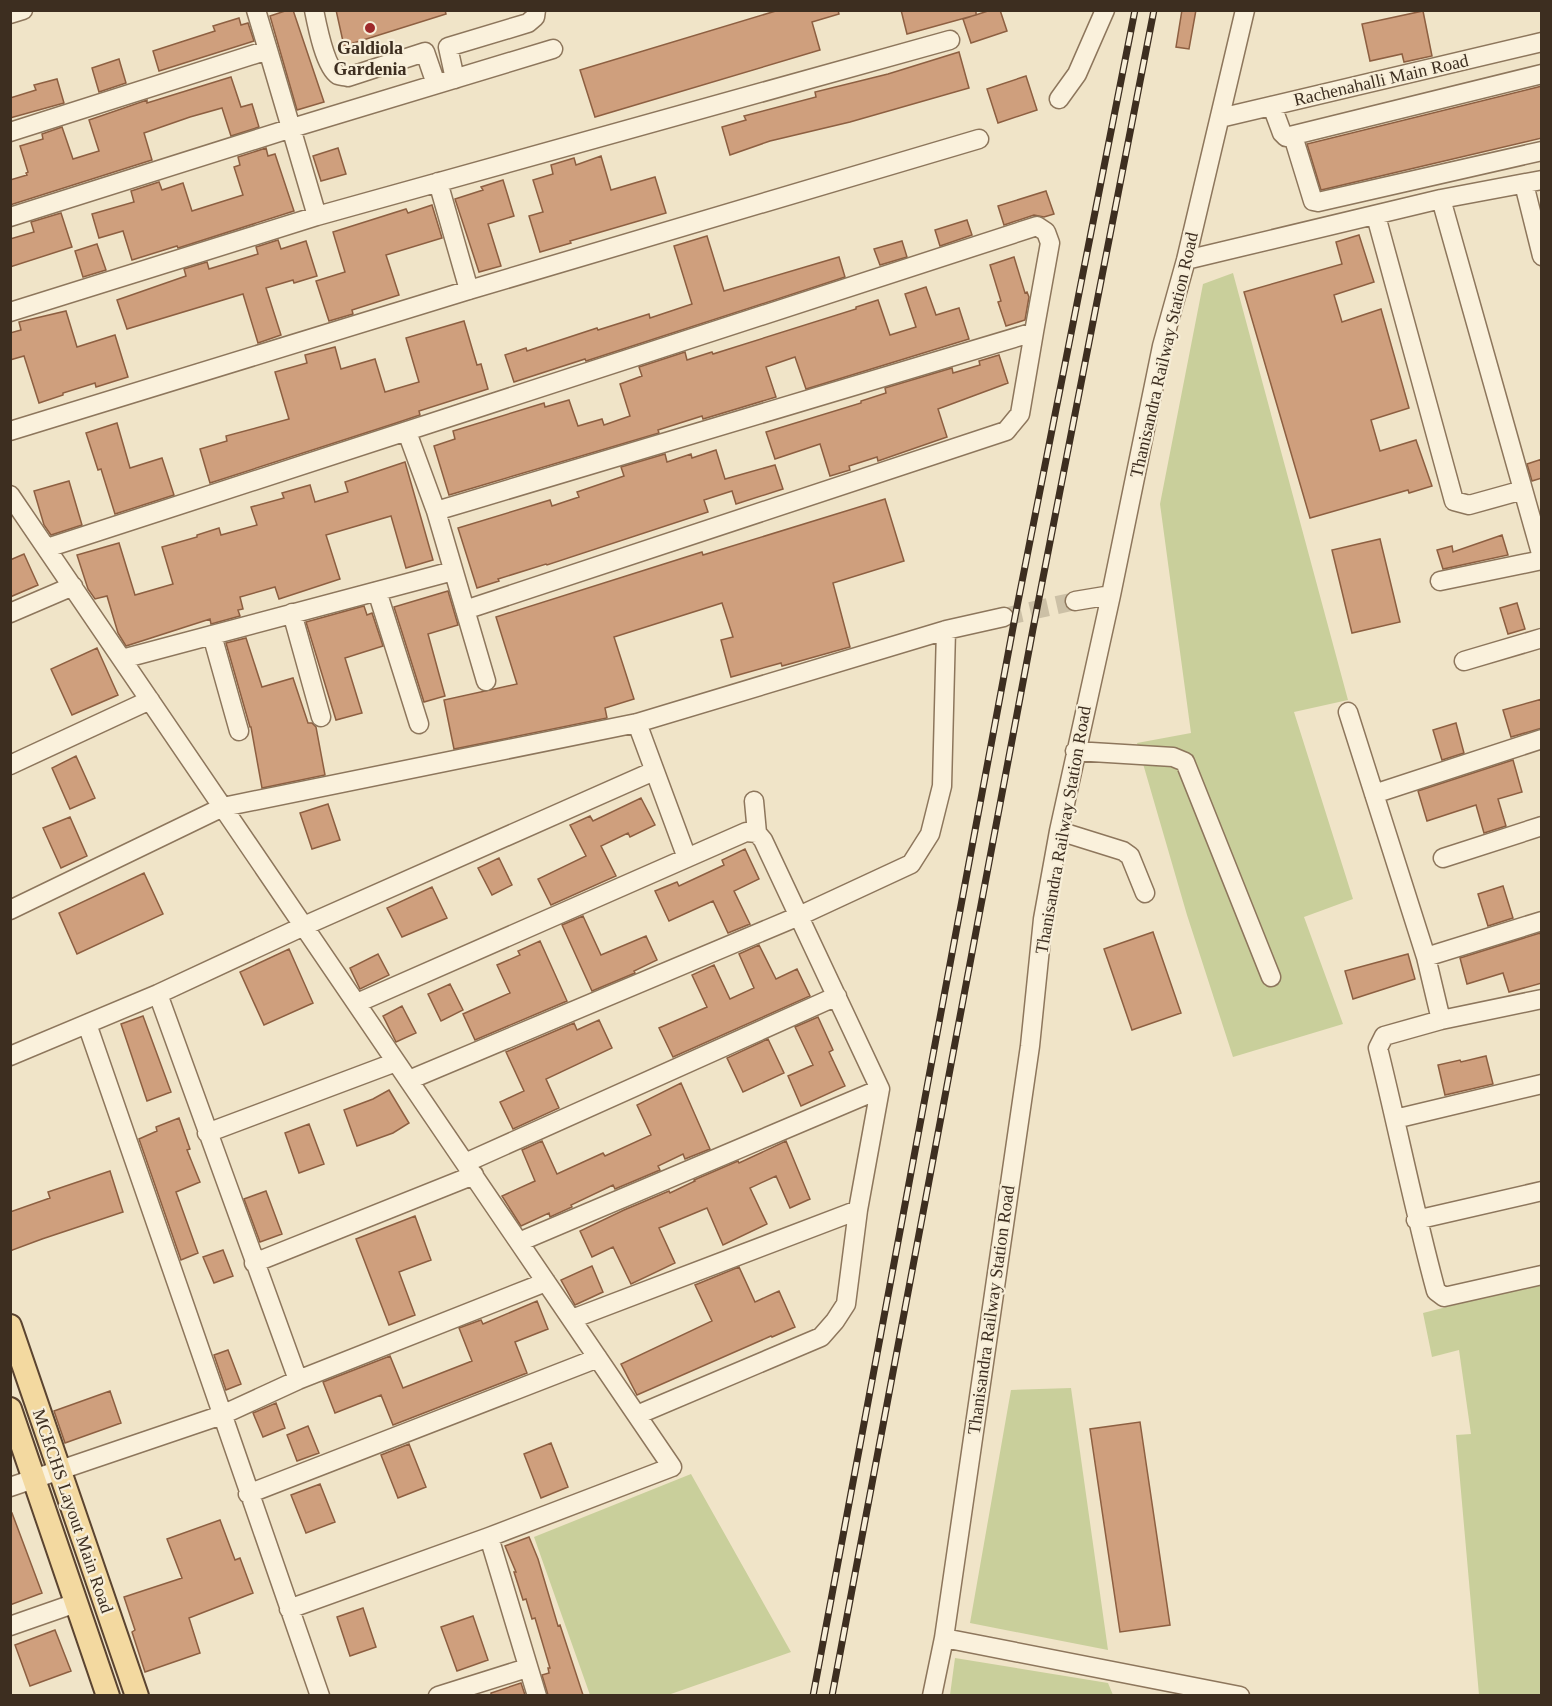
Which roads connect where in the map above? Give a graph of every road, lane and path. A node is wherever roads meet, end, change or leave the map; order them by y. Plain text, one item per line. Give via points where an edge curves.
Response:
1 (23, 10) edge
2 (256, 10) edge
3 (314, 10) edge
4 (536, 10) edge
5 (1105, 10) edge
6 (1245, 10) edge
7 (10, 14) edge
8 (950, 40) dead end
9 (1542, 42) edge
10 (553, 49) dead end
11 (267, 50) junction
12 (1542, 74) edge
13 (455, 78) junction
14 (436, 84) junction
15 (1059, 99) dead end
16 (1272, 106) junction
17 (1220, 118) junction
18 (292, 128) junction
19 (10, 132) edge
20 (1293, 136) junction
21 (979, 139) dead end
22 (1542, 151) edge
23 (438, 182) junction
24 (1533, 182) edge
25 (1441, 200) junction
26 (317, 216) junction
27 (1376, 216) junction
28 (10, 217) edge
29 (1542, 256) edge
30 (1186, 260) junction
31 (469, 290) junction
32 (10, 312) edge
33 (1035, 332) junction
34 (10, 431) edge
35 (407, 432) junction
36 (1523, 490) junction
37 (10, 495) edge
38 (436, 511) junction
39 (47, 548) junction
40 (1542, 559) edge
41 (453, 571) junction
42 (1440, 581) dead end
43 (73, 586) junction
44 (377, 591) junction
45 (1111, 595) junction
46 (1075, 601) tunnel mouth
47 (465, 610) junction
48 (10, 613) edge
49 (292, 613) junction
50 (1004, 617) tunnel mouth
51 (946, 630) junction
52 (212, 635) junction
53 (1542, 639) edge
54 (122, 659) junction
55 (1464, 661) dead end
56 (486, 681) dead end
57 (150, 700) junction
58 (1348, 712) dead end
59 (321, 717) dead end
60 (637, 723) junction
61 (419, 724) dead end
62 (239, 730) dead end
63 (1542, 739) edge
64 (1075, 751) junction
65 (10, 765) edge
66 (654, 771) junction
67 (1374, 794) junction
68 (754, 801) dead end
69 (223, 807) junction
70 (1542, 826) edge
71 (1059, 831) junction
72 (757, 833) junction
73 (687, 858) junction
74 (1443, 858) dead end
75 (1144, 893) dead end
76 (10, 910) edge
77 (799, 916) junction
78 (1542, 921) edge
79 (304, 926) junction
80 (1426, 957) junction
81 (1270, 977) dead end
82 (158, 994) junction
83 (837, 996) junction
84 (1542, 999) edge
85 (357, 1003) junction
86 (1441, 1020) junction
87 (87, 1024) junction
88 (10, 1056) edge
89 (396, 1062) junction
90 (409, 1080) junction
91 (1542, 1084) edge
92 (880, 1089) junction
93 (1395, 1119) junction
94 (207, 1133) junction
95 (469, 1169) junction
96 (1542, 1191) edge
97 (858, 1210) junction
98 (1416, 1220) junction
99 (519, 1242) junction
100 (254, 1263) junction
101 (1542, 1275) edge
102 (546, 1282) junction
103 (572, 1319) junction
104 (10, 1326) edge
105 (598, 1358) junction
106 (298, 1380) junction
107 (10, 1409) edge
108 (222, 1414) junction
109 (637, 1415) junction
110 (59, 1470) junction
111 (34, 1478) junction
112 (10, 1486) edge
113 (248, 1494) junction
114 (489, 1537) junction
115 (76, 1603) junction
116 (289, 1609) junction
117 (10, 1626) edge
118 (944, 1638) junction
119 (527, 1668) junction
120 (108, 1695) edge
121 (137, 1695) edge
122 (320, 1695) edge
123 (438, 1695) edge
124 (537, 1695) edge
125 (932, 1695) edge
126 (1240, 1695) edge

1 - 7 street
2 - 11 street
3 - 14 street via 322,45 338,75 348,77 425,52
4 - 13 street via 535,17 528,22 448,47
5 - 15 street via 1077,74
6 - 17 street, Thanisandra Railway Station Road
8 - 23 street
9 - 16 street, Rachenahalli Main Road
10 - 13 street
11 - 18 street
11 - 19 street
12 - 20 street
13 - 14 street
14 - 18 street
16 - 17 street, Rachenahalli Main Road
16 - 20 street via 1282,133
17 - 30 street, Thanisandra Railway Station Road
18 - 26 street
18 - 28 street
20 - 22 street via 1313,201 1318,202
21 - 31 street
23 - 26 street
23 - 31 street
24 - 25 street
24 - 29 street
25 - 27 street
25 - 36 street
26 - 32 street
27 - 30 street
27 - 36 street via 1454,501 1469,505
30 - 45 street, Thanisandra Railway Station Road via 1162,346
31 - 34 street
33 - 35 street via 1050,243 1046,232 1037,226
33 - 38 street
33 - 47 street via 1020,414 1006,431
35 - 38 street
35 - 39 street
36 - 40 street
37 - 39 street
38 - 41 street
39 - 43 street
40 - 42 street
41 - 44 street
41 - 47 street
43 - 48 street
43 - 54 street
44 - 49 street
44 - 61 street
45 - 46 street
45 - 64 street, Thanisandra Railway Station Road
47 - 56 street
49 - 52 street
49 - 59 street
50 - 51 street
51 - 60 street
51 - 77 street via 942,786 930,834 911,864
52 - 54 street
52 - 62 street
53 - 55 street
54 - 57 street
57 - 65 street
57 - 69 street
58 - 67 street
60 - 66 street
60 - 69 street
63 - 67 street
64 - 71 street, Thanisandra Railway Station Road
64 - 81 street via 1173,757 1185,762
66 - 73 street
66 - 79 street
67 - 80 street
68 - 72 street
69 - 76 street
69 - 79 street
70 - 74 street
71 - 75 street via 1130,856
71 - 118 street, Thanisandra Railway Station Road via 1043,920 1030,1046
72 - 73 street via 746,831
72 - 77 street
73 - 85 street
77 - 83 street
77 - 90 street
78 - 80 street
79 - 82 street
79 - 85 street
80 - 86 street
82 - 87 street
82 - 94 street
83 - 92 street
83 - 95 street
84 - 86 street
85 - 89 street
86 - 93 street via 1384,1036 1378,1048
87 - 88 street
87 - 108 street
89 - 90 street
89 - 94 street
90 - 95 street
91 - 93 street
92 - 97 street
92 - 99 street
93 - 98 street
94 - 100 street
95 - 99 street
95 - 100 street
96 - 98 street
97 - 103 street
97 - 109 street via 846,1304 821,1337
98 - 101 street via 1436,1291 1444,1297
99 - 102 street
100 - 106 street
102 - 103 street
102 - 106 street
103 - 105 street
104 - 110 main road, MCECHS Layout Main Road
105 - 109 street
105 - 113 street
106 - 108 street
107 - 111 main road, MCECHS Layout Main Road
108 - 110 street
108 - 113 street
109 - 114 street via 672,1467
110 - 111 street
110 - 121 main road, MCECHS Layout Main Road
111 - 112 street
111 - 115 main road, MCECHS Layout Main Road
113 - 116 street
114 - 116 street
114 - 119 street
115 - 117 street
115 - 120 main road, MCECHS Layout Main Road
116 - 122 street
118 - 125 street, Thanisandra Railway Station Road
118 - 126 street
119 - 123 street
119 - 124 street

